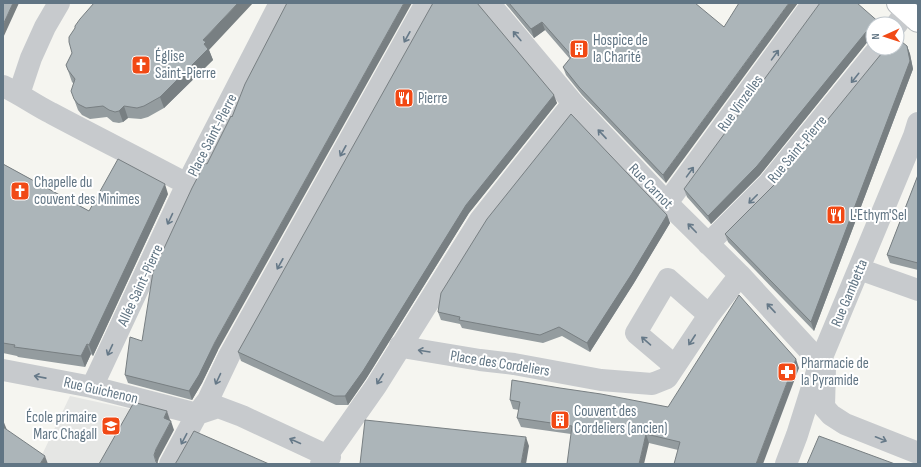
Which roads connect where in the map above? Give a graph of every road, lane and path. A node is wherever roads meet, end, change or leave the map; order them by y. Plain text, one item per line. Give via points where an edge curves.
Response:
1 (59, 3) edge
2 (280, 3) edge
3 (426, 3) edge
4 (490, 3) edge
5 (812, 3) edge
6 (873, 56) edge
7 (11, 90) edge
8 (573, 103) junction
9 (918, 123) edge
10 (187, 184) junction
11 (667, 203) junction
12 (708, 244) junction
13 (859, 269) junction
14 (740, 275) junction
15 (918, 290) edge
16 (709, 315) junction
17 (400, 346) junction
18 (823, 357) junction
19 (676, 366) junction
20 (3, 370) edge
21 (92, 387) junction
22 (197, 414) junction
23 (845, 424) junction
24 (797, 435) junction
25 (918, 453) edge
26 (326, 458) edge
27 (170, 464) edge
28 (786, 464) edge

1 - 7 street via 44,27 31,58
2 - 10 street, Place Saint-Pierre
3 -> 22 street via 229,356 208,400
8 -> 4 street, Rue Carnot
11 -> 5 street, Rue Vinzelles
6 -> 12 street, Rue Saint-Pierre via 769,184
7 - 10 street, Place Saint-Pierre
11 -> 8 street, Rue Carnot
8 - 17 street via 480,220
9 - 13 street, Rue Gambetta
10 -> 21 street, Allée Saint-Pierre
12 -> 11 street, Rue Carnot
12 - 14 street, Rue Carnot
13 - 15 street
13 - 18 street, Rue Gambetta
14 - 16 street, Place des Cordeliers
18 -> 14 street, Rue Carnot
16 -> 19 street, Place des Cordeliers
19 -> 16 street via 636,332 668,279
19 -> 17 street, Place des Cordeliers via 667,378 652,384 600,380
17 -> 26 street via 376,386
18 - 23 street via 824,407
18 - 24 street, Rue Gambetta
21 -> 20 street, Rue Guichenon
21 - 22 street, Rue Guichenon
26 -> 22 street via 242,416 218,407
22 -> 27 street
23 - 24 street via 827,423
23 -> 25 street
24 - 28 street, Rue Gambetta

